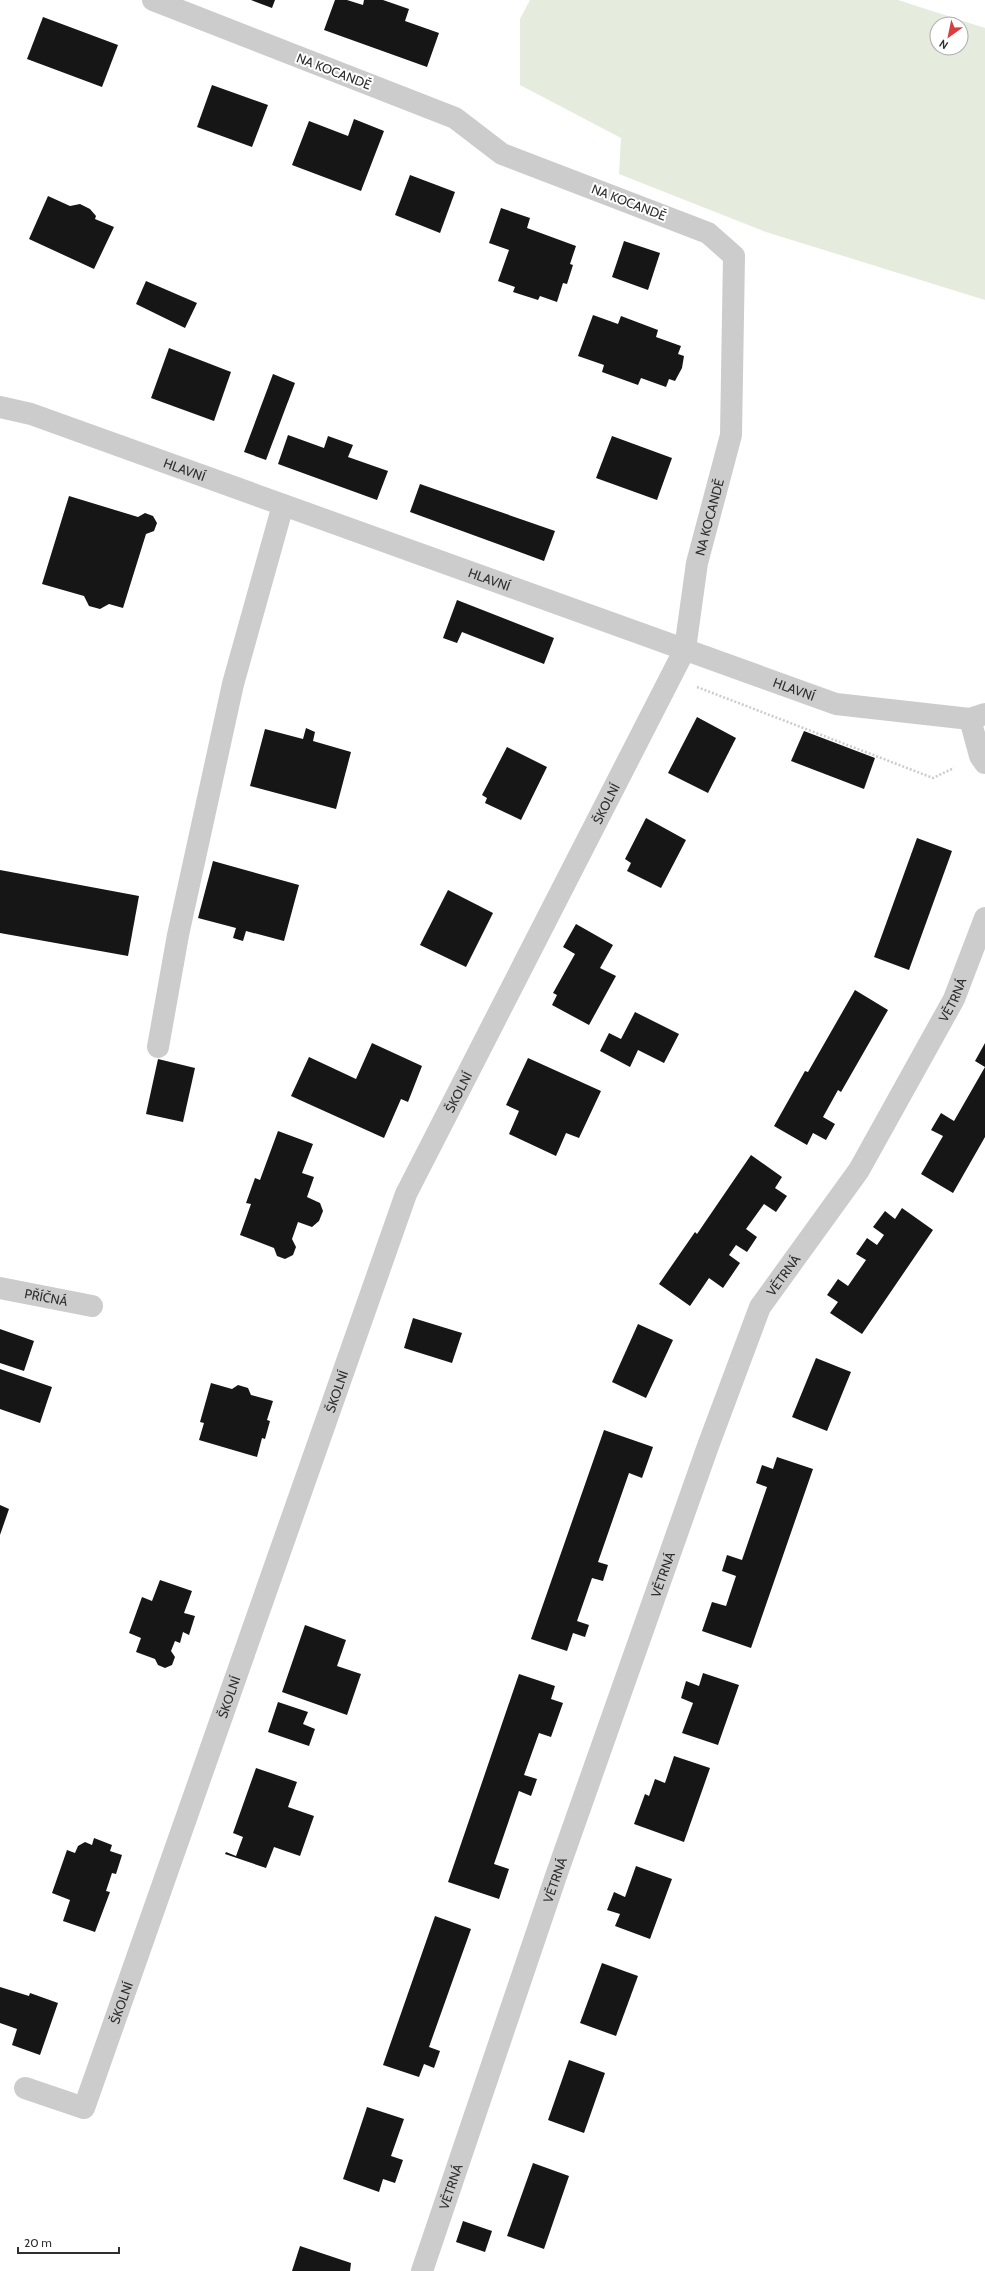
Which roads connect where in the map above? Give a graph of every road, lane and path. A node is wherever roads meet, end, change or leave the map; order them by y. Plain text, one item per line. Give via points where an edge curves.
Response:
1 (153, 0) edge
2 (0, 407) edge
3 (283, 505) junction
4 (685, 650) junction
5 (978, 717) edge
6 (985, 763) edge
7 (985, 918) edge
8 (158, 1047) dead end
9 (0, 1288) edge
10 (92, 1306) dead end
11 (25, 2088) dead end
12 (422, 2271) edge

1 - 4 street, NA KOCANDĚ via 455,118 502,154 708,233 734,256 731,435 697,563
2 - 3 street, HLAVNÍ via 31,414
3 - 4 street, HLAVNÍ
3 - 8 street via 233,684 178,935
4 - 5 street, HLAVNÍ via 836,704
4 - 11 street, ŠKOLNÍ via 406,1194 84,2108
5 - 6 street via 980,756
7 - 12 street, VĚTRNÁ via 954,999 859,1170 760,1307 562,1858
9 - 10 street, PŘÍČNÁ

